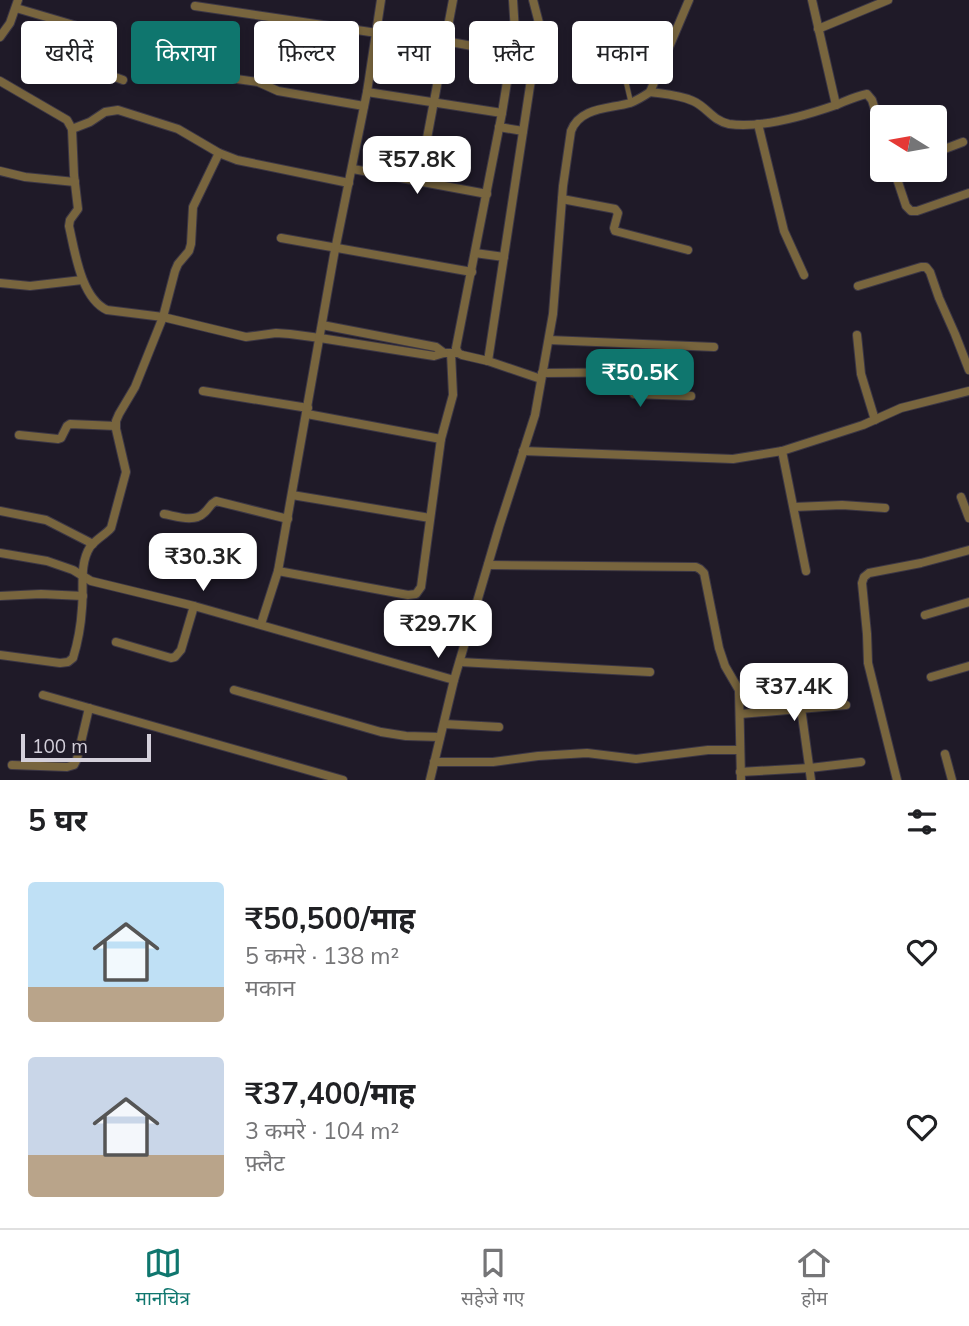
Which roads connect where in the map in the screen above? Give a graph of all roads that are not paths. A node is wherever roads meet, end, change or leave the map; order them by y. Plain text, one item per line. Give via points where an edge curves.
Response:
1 (381, 0) edge
2 (453, 0) edge
3 (513, 0) edge
4 (533, 0) edge
5 (690, 0) edge
6 (812, 0) edge
7 (888, 0) edge
8 (17, 4) edge
9 (195, 6) dead end
10 (378, 21) edge
11 (449, 21) edge
12 (514, 21) edge
13 (818, 29) junction
14 (373, 32) edge
15 (0, 37) edge
16 (373, 57) edge
17 (123, 79) dead end
18 (240, 80) edge
19 (0, 81) edge
20 (437, 84) edge
21 (506, 84) edge
22 (627, 84) edge
23 (367, 92) junction
24 (650, 92) junction
25 (631, 103) junction
26 (434, 104) junction
27 (836, 105) junction
28 (874, 105) edge
29 (364, 106) junction
30 (502, 113) junction
31 (758, 124) junction
32 (72, 129) junction
33 (511, 129) junction
34 (963, 142) dead end
35 (947, 148) edge
36 (219, 153) junction
37 (353, 169) junction
38 (0, 171) edge
39 (419, 181) junction
40 (75, 182) junction
41 (898, 182) edge
42 (349, 183) junction
43 (969, 193) edge
44 (487, 194) junction
45 (562, 199) junction
46 (281, 237) dead end
47 (336, 248) junction
48 (688, 250) dead end
49 (489, 255) junction
50 (472, 272) junction
51 (804, 275) dead end
52 (82, 280) junction
53 (0, 283) edge
54 (858, 286) dead end
55 (163, 317) junction
56 (322, 325) junction
57 (857, 335) dead end
58 (320, 338) junction
59 (550, 340) junction
60 (714, 347) dead end
61 (451, 353) junction
62 (488, 361) junction
63 (969, 370) edge
64 (632, 372) junction
65 (663, 372) dead end
66 (541, 376) junction
67 (203, 391) dead end
68 (969, 391) edge
69 (691, 396) dead end
70 (307, 411) junction
71 (875, 420) junction
72 (116, 426) junction
73 (19, 435) dead end
74 (440, 439) junction
75 (523, 451) junction
76 (782, 451) junction
77 (292, 495) junction
78 (961, 497) dead end
79 (794, 507) junction
80 (886, 508) dead end
81 (0, 511) edge
82 (164, 514) dead end
83 (430, 518) junction
84 (969, 518) edge
85 (288, 519) junction
86 (93, 544) junction
87 (969, 550) edge
88 (0, 553) edge
89 (488, 565) junction
90 (278, 571) junction
91 (806, 571) dead end
92 (82, 576) junction
93 (0, 596) edge
94 (83, 596) junction
95 (969, 602) edge
96 (194, 606) junction
97 (925, 615) dead end
98 (261, 624) junction
99 (116, 642) dead end
100 (0, 655) edge
101 (460, 662) junction
102 (969, 666) edge
103 (650, 672) dead end
104 (930, 677) dead end
105 (454, 680) junction
106 (234, 690) dead end
107 (43, 695) dead end
108 (846, 705) dead end
109 (89, 708) junction
110 (801, 708) junction
111 (740, 714) junction
112 (443, 724) junction
113 (499, 727) dead end
114 (440, 737) junction
115 (740, 750) junction
116 (945, 754) dead end
117 (434, 762) junction
118 (861, 762) dead end
119 (12, 765) dead end
120 (810, 768) junction
121 (740, 776) edge
122 (343, 780) edge
123 (430, 780) edge
124 (811, 780) edge
125 (897, 780) edge
126 (952, 780) edge

1 - 10 street
2 - 11 street
3 - 12 street
4 - 33 street via 539,39
5 - 24 street
6 - 13 street
7 - 13 street
8 - 15 street
8 - 17 street via 94,32 104,73
9 - 14 street
13 - 27 street
16 - 23 street
18 - 29 street
19 - 32 street via 67,120
20 - 26 street
21 - 30 street
22 - 25 lane
23 - 26 street
23 - 29 street
24 - 25 street
24 - 31 street via 694,101 712,117 730,124
25 - 45 street via 590,112 574,124
26 - 30 street
26 - 39 street
27 - 28 street via 867,94
27 - 31 street
29 - 37 street
30 - 33 street
31 - 51 street via 784,231
32 - 36 street via 118,110 178,129
32 - 40 street
33 - 44 street
33 - 49 street
34 - 35 street
36 - 42 street
36 - 55 street via 193,206 191,244 174,271
37 - 39 street
37 - 42 street
38 - 40 street
39 - 44 street
40 - 52 street via 78,209 69,226
41 - 43 street via 911,211
42 - 47 street
44 - 49 street
45 - 48 street via 615,209 615,231
45 - 59 street
46 - 47 street
47 - 50 street
47 - 56 street
49 - 50 street
49 - 62 street
50 - 61 street via 456,348
52 - 53 street via 30,286
52 - 55 street via 96,304 107,310
54 - 63 street via 926,267
55 - 58 street via 246,337 275,333
55 - 72 street
56 - 58 street
56 - 61 street
57 - 71 street via 861,374
58 - 61 street via 434,356
58 - 70 street
59 - 60 street
59 - 66 street
61 - 62 street
61 - 74 street via 453,395
62 - 66 street
64 - 65 street
64 - 66 street
64 - 69 street via 634,394
66 - 75 street
67 - 70 street
68 - 71 street via 901,408
70 - 74 street
70 - 77 street
71 - 76 street
72 - 73 street via 67,425 58,439
72 - 86 street via 125,477 111,528
74 - 83 street
75 - 76 street via 733,459
75 - 89 street
76 - 79 street
77 - 83 street
77 - 85 street
78 - 84 street
79 - 80 street
79 - 91 street
81 - 86 street via 46,520
82 - 85 street via 198,518 216,501
83 - 90 street via 421,587 416,594
85 - 90 street
86 - 92 street
87 - 125 street via 869,573 862,583 868,663
88 - 92 street via 47,561
89 - 101 street
89 - 111 street via 700,569 719,648 739,690
90 - 98 street
92 - 94 street
92 - 96 street
93 - 94 street
94 - 100 street via 75,650 68,663
95 - 97 street
96 - 98 street
96 - 99 street via 175,657
98 - 105 street
101 - 103 street
101 - 105 street
102 - 104 street
105 - 112 street
106 - 114 street via 392,734
107 - 109 street
108 - 110 street
109 - 119 street via 74,765
109 - 122 street
110 - 111 street
110 - 120 street
111 - 115 street
112 - 113 street
112 - 114 street
114 - 117 street
115 - 117 street via 636,759 587,753
115 - 121 street
116 - 126 street
117 - 123 street
118 - 120 street
120 - 121 street
120 - 124 street

